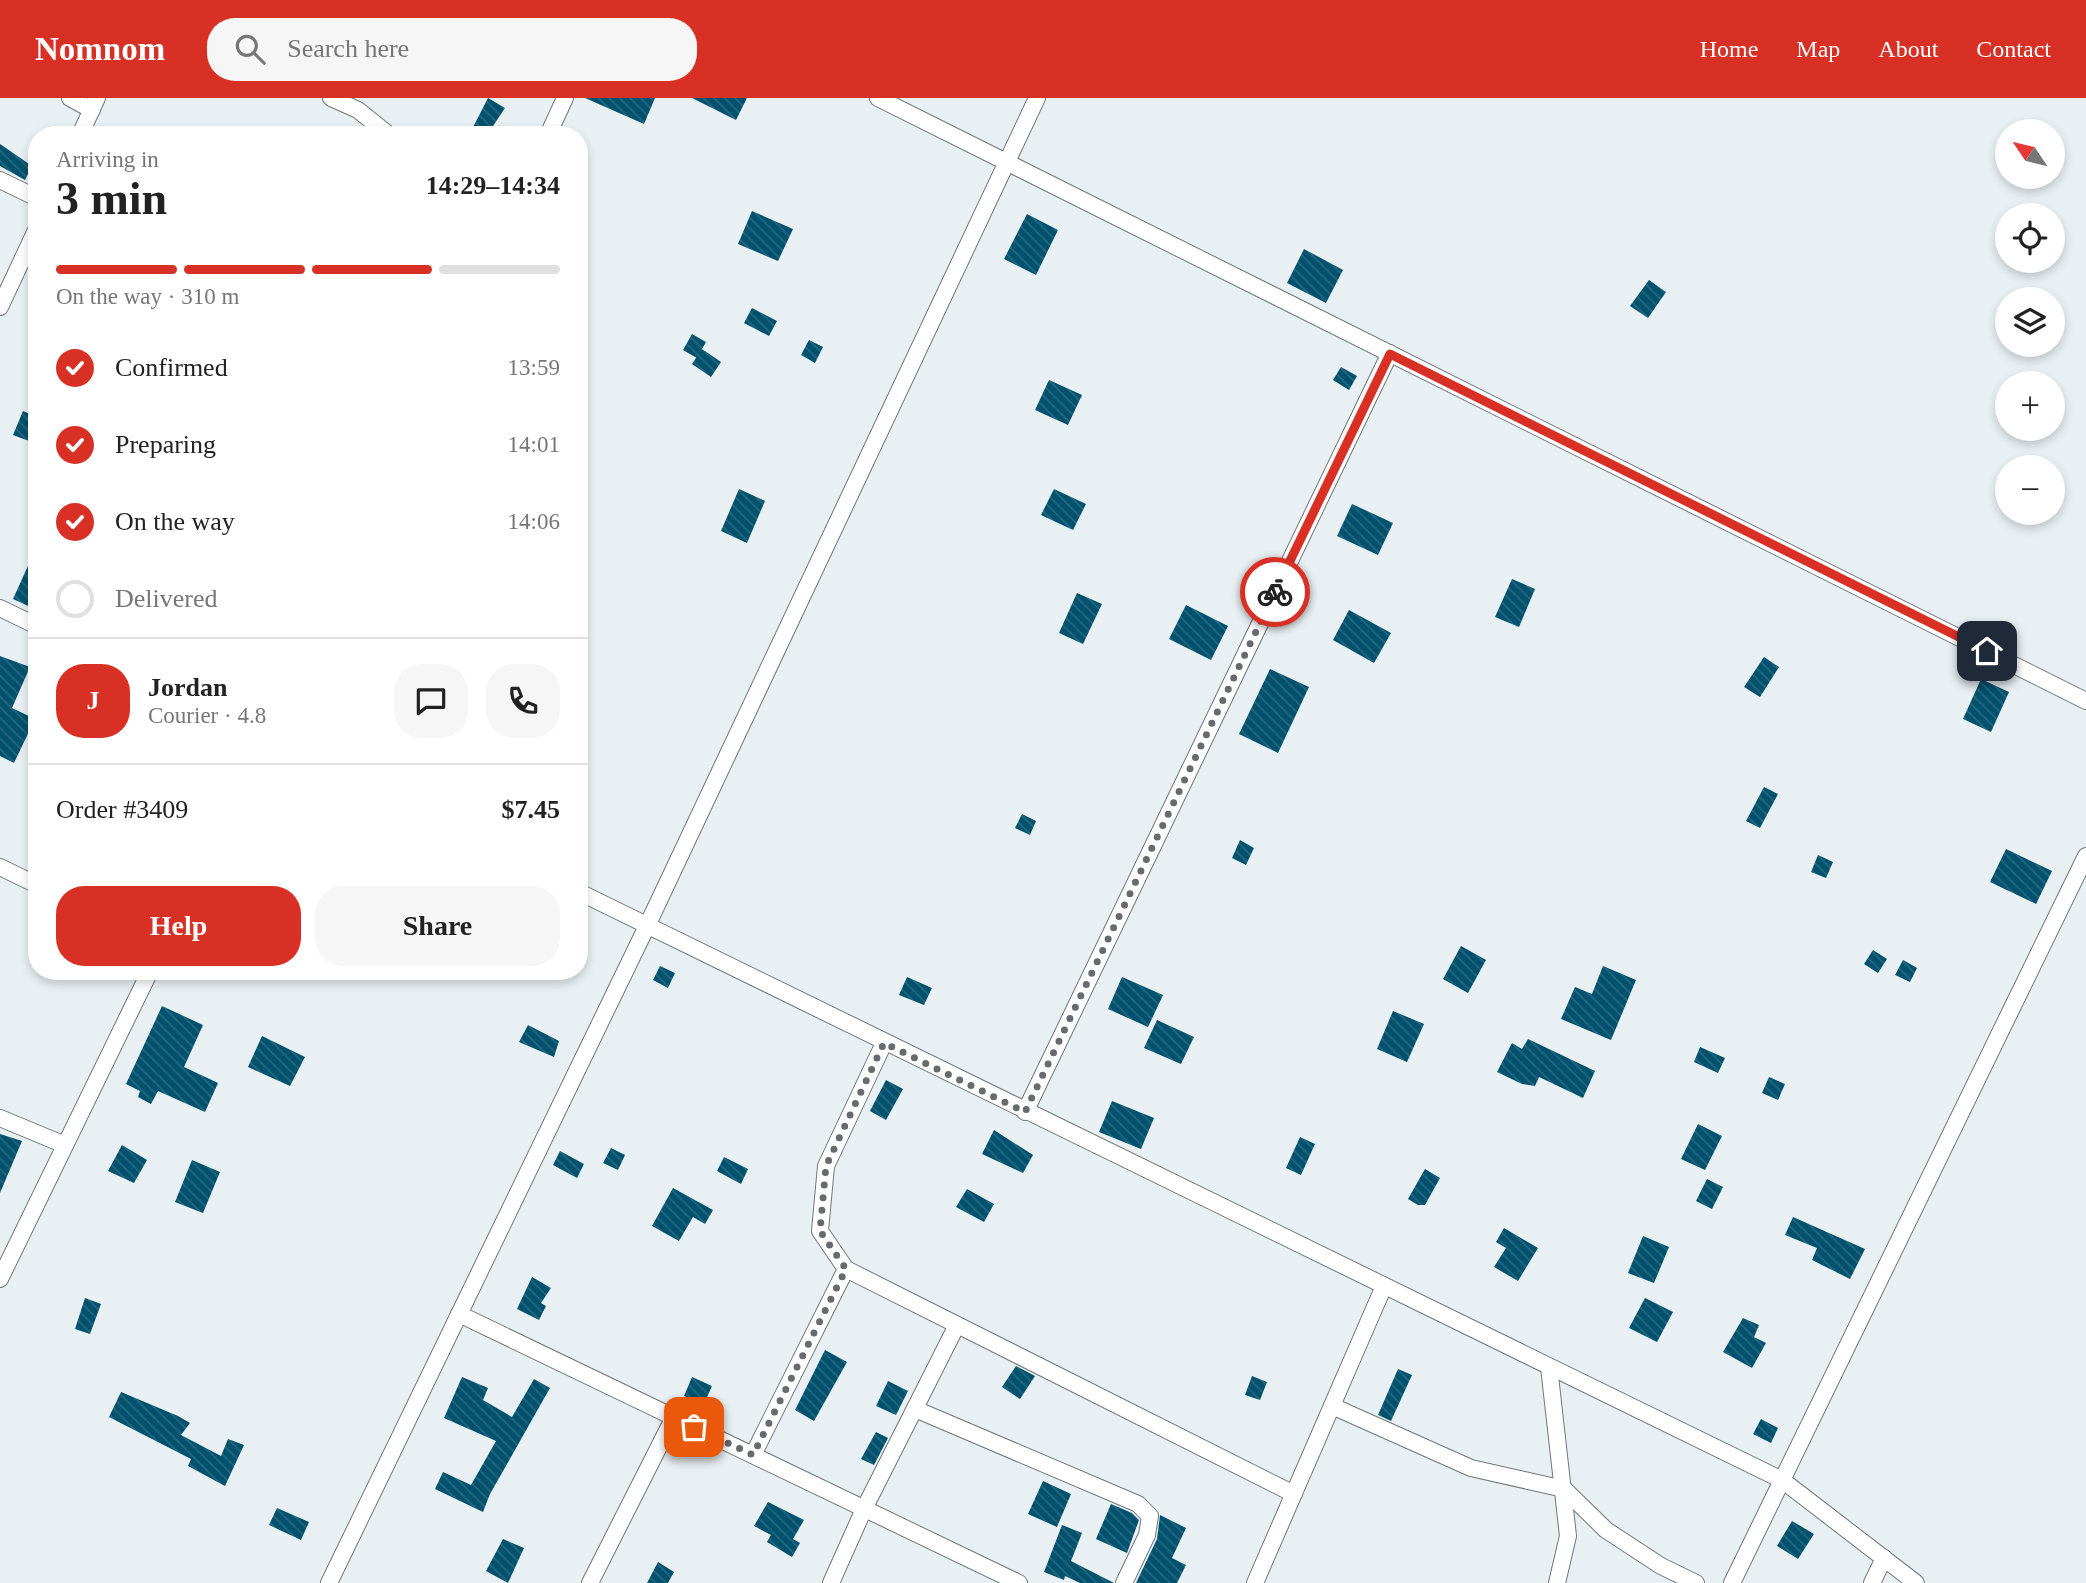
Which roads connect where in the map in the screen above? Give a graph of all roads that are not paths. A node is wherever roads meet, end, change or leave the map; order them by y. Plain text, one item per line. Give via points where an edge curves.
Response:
1 (70, 98) edge
2 (331, 98) edge
3 (565, 98) edge
4 (878, 98) edge
5 (1037, 98) edge
6 (94, 104) edge
7 (84, 126) edge
8 (377, 126) edge
9 (552, 126) edge
10 (1007, 162) junction
11 (0, 180) edge
12 (28, 194) edge
13 (28, 247) edge
14 (0, 307) edge
15 (1390, 354) junction
16 (0, 608) edge
17 (28, 622) edge
18 (2086, 701) edge
19 (2086, 856) edge
20 (0, 867) edge
21 (28, 881) edge
22 (588, 896) edge
23 (648, 926) junction
24 (146, 980) edge
25 (884, 1043) junction
26 (1025, 1112) junction
27 (0, 1118) edge
28 (65, 1145) junction
29 (846, 1269) junction
30 (0, 1279) edge
31 (1384, 1286) junction
32 (459, 1314) junction
33 (957, 1325) junction
34 (1549, 1367) junction
35 (1332, 1406) junction
36 (915, 1409) junction
37 (674, 1417) junction
38 (753, 1455) junction
39 (1782, 1480) junction
40 (1564, 1489) junction
41 (1294, 1494) junction
42 (864, 1509) junction
43 (1884, 1558) junction
44 (328, 1583) edge
45 (590, 1583) edge
46 (831, 1583) edge
47 (1019, 1583) edge
48 (1124, 1583) edge
49 (1255, 1583) edge
50 (1558, 1583) edge
51 (1696, 1583) edge
52 (1732, 1583) edge
53 (1872, 1583) edge
54 (1916, 1583) edge

1 - 6 street
2 - 8 street via 358,110
3 - 9 street
4 - 10 street
5 - 10 street
6 - 7 street
10 - 15 street
10 - 23 street
11 - 12 street
13 - 14 street
15 - 18 street
15 - 26 street
16 - 17 street
19 - 39 street
20 - 21 street
22 - 23 street
23 - 25 street
23 - 32 street
24 - 28 street
25 - 26 street
25 - 29 street via 826,1166 820,1231
26 - 31 street
27 - 28 street
28 - 30 street
29 - 33 street
29 - 38 street
31 - 34 street
31 - 35 street
32 - 37 street
32 - 44 street
33 - 36 street
33 - 41 street
34 - 39 street
34 - 40 street
35 - 40 street via 1471,1468
35 - 41 street
36 - 42 street
36 - 48 street via 1138,1504 1150,1516 1147,1535
37 - 38 street
37 - 45 street
38 - 42 street
39 - 43 street
39 - 52 street
40 - 50 street via 1568,1536
40 - 51 street via 1606,1530
41 - 49 street
42 - 46 street
42 - 47 street
43 - 53 street
43 - 54 street

